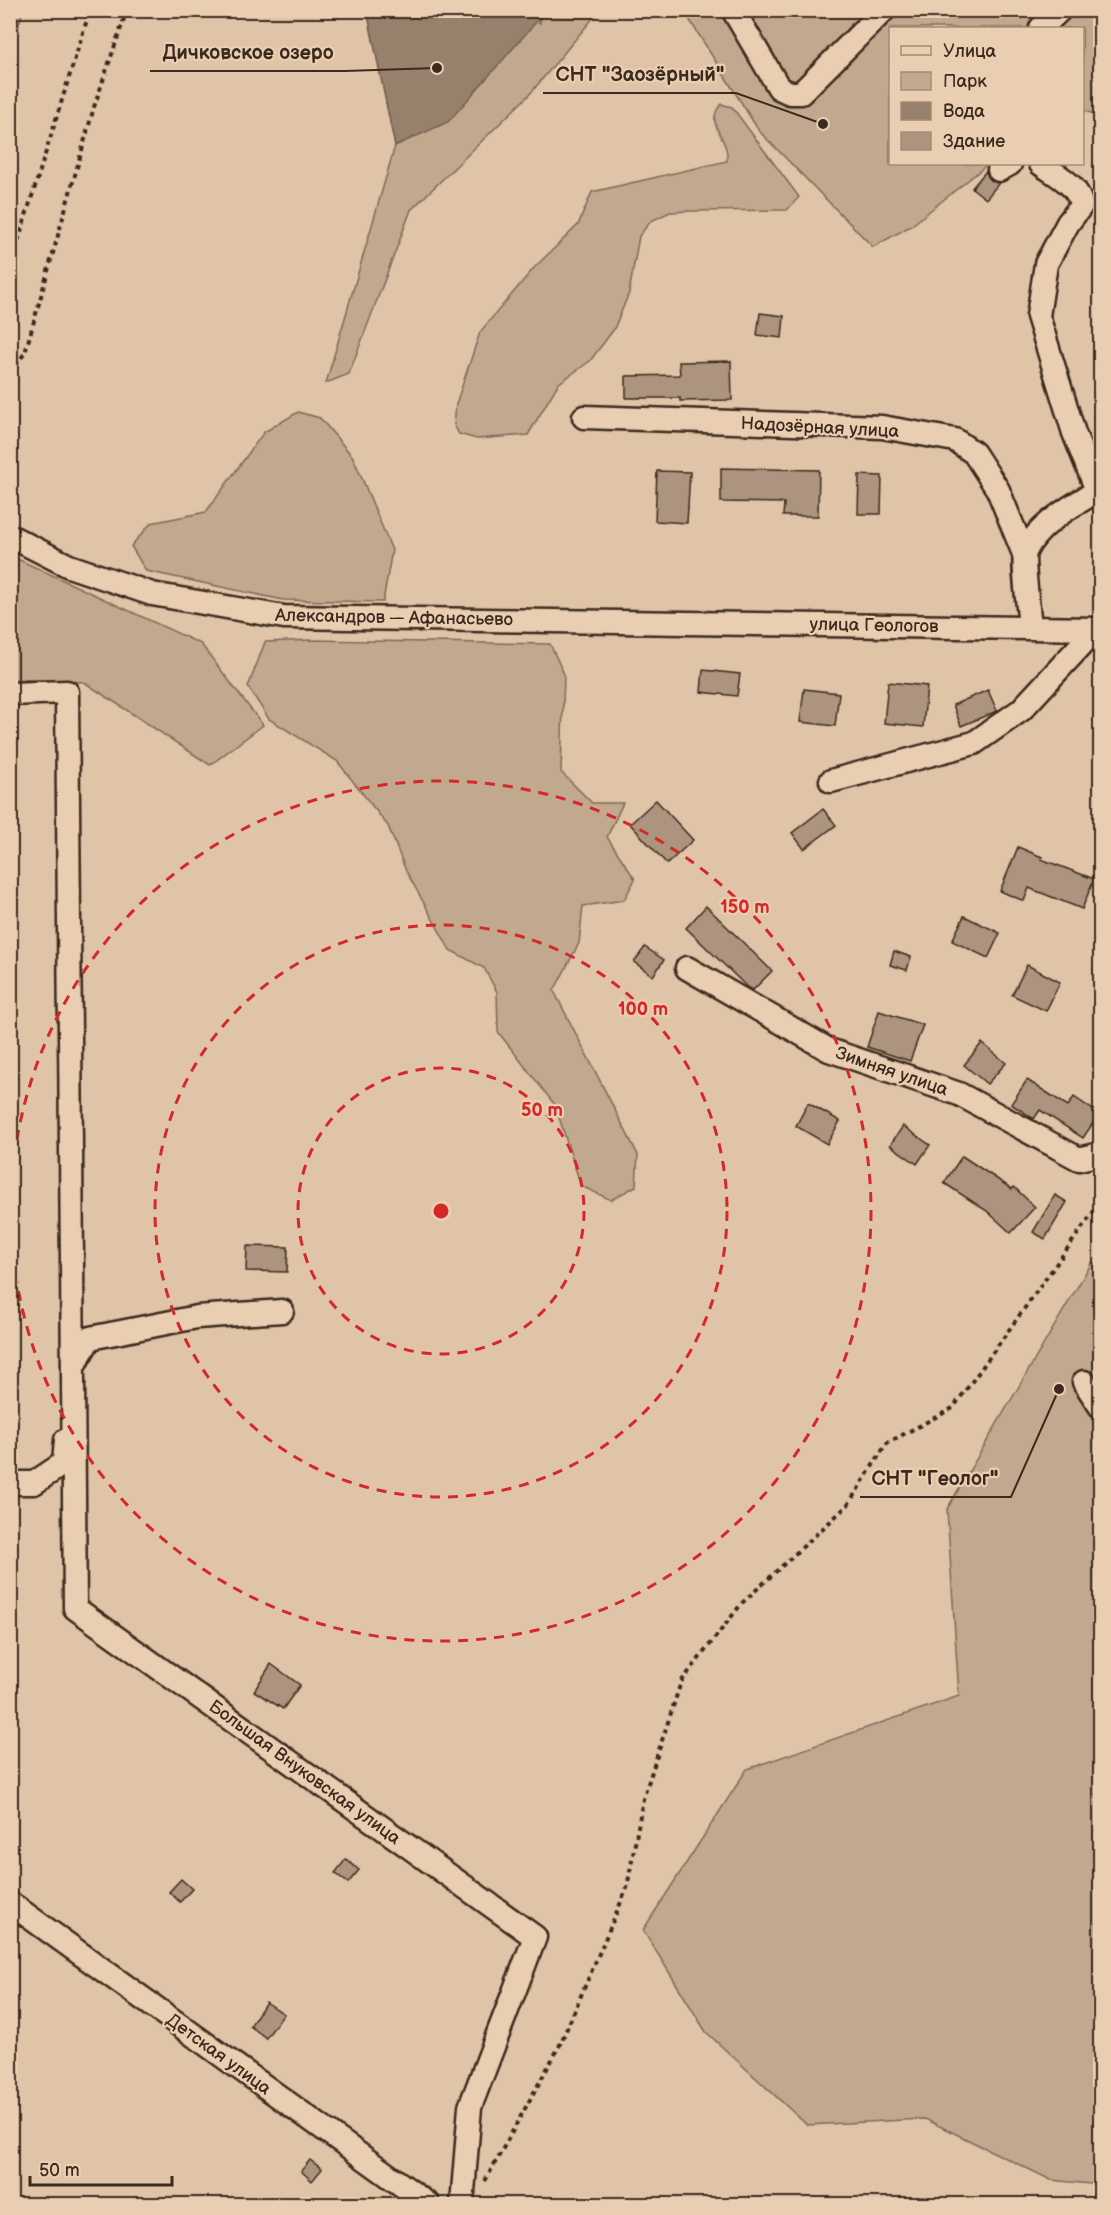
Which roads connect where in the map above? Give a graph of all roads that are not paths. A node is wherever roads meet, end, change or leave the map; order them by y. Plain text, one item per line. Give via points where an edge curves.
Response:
1 (733, 10) edge
2 (884, 10) edge
3 (1060, 10) edge
4 (1042, 27) edge
5 (1042, 165) edge
6 (584, 417) dead end
7 (1100, 493) edge
8 (10, 536) edge
9 (1024, 554) junction
10 (647, 622) joint
11 (1030, 627) junction
12 (1098, 629) edge
13 (10, 694) edge
14 (831, 781) dead end
15 (687, 969) dead end
16 (1101, 1154) edge
17 (282, 1311) dead end
18 (73, 1366) junction
19 (1084, 1382) dead end
20 (1101, 1407) edge
21 (10, 1483) edge
22 (10, 1903) edge
23 (428, 2205) edge
24 (462, 2205) edge

1 - 2 street via 779,88 801,93
3 - 4 street
5 - 7 street via 1081,197 1082,206 1046,264 1038,316 1074,433
6 - 9 street, Надозёрная улица via 882,427 955,440 974,453 998,490
7 - 9 street via 1067,509 1040,532
8 - 10 street, Александров — Афанасьево via 69,566 152,594 284,617
9 - 11 street, Надозёрная улица
10 - 11 street, улица Геологов
11 - 12 street, улица Геологов
12 - 14 street via 1021,710 974,743
13 - 18 street via 67,693
15 - 16 street, Зимняя улица via 829,1050 960,1094 1079,1159
17 - 18 street via 197,1317 90,1338
18 - 21 street via 65,1379 68,1427 64,1463 34,1483
18 - 24 street, Большая Внуковская улица via 75,1608 535,1936 470,2107
19 - 20 street
22 - 23 street, Детская улица

